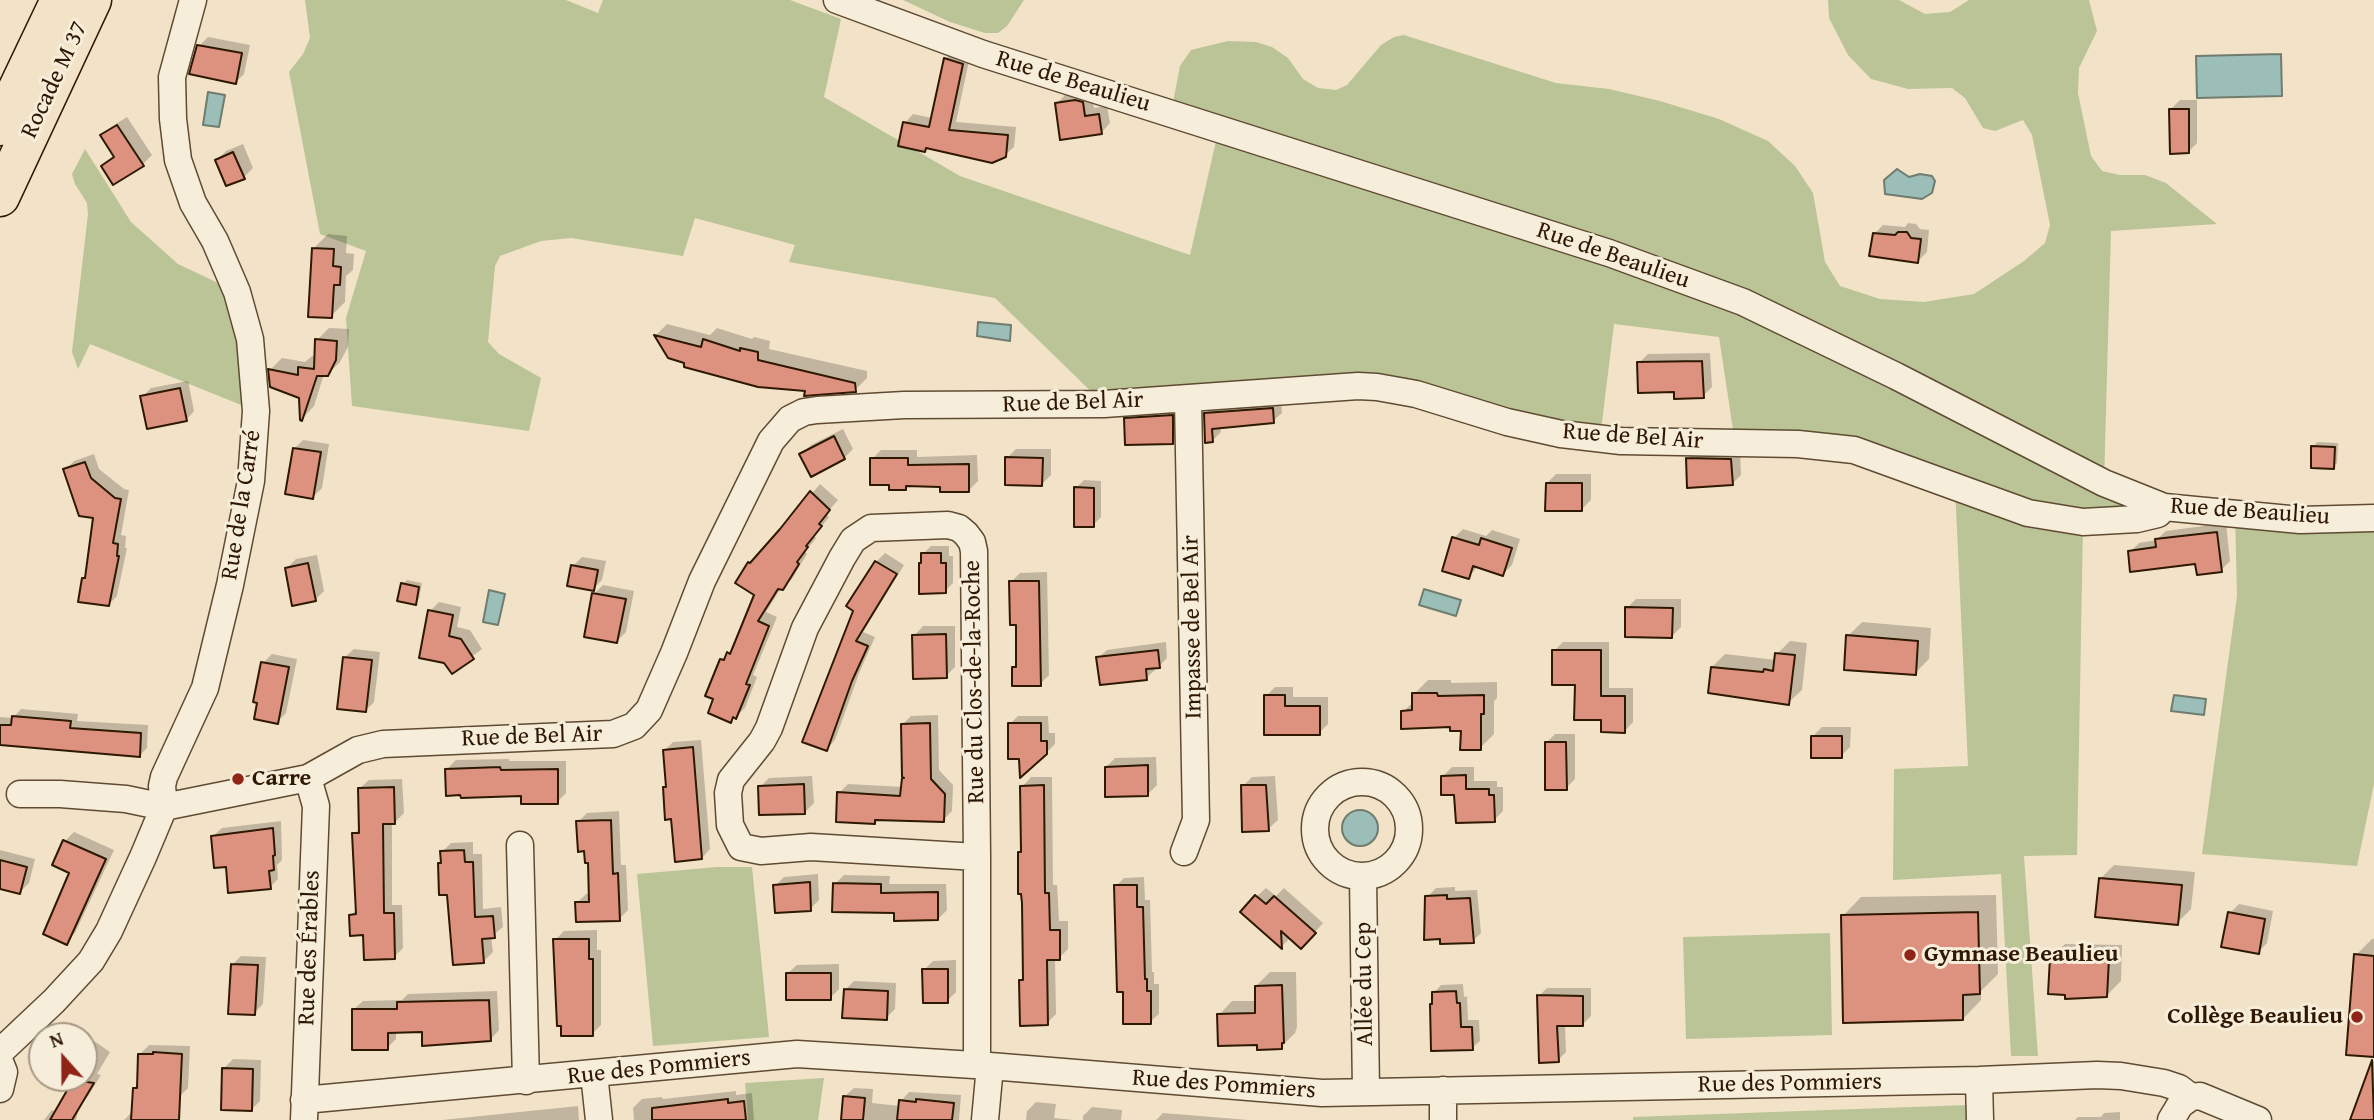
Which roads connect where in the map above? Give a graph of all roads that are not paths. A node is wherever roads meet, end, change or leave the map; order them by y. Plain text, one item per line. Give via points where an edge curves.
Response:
1 (60, 0) edge
2 (92, 0) edge
3 (118, 0) edge
4 (193, 0) edge
5 (837, 0) edge
6 (10, 139) edge
7 (0, 197) edge
8 (1188, 400) junction
9 (2164, 507) junction
10 (2374, 518) edge
11 (308, 778) junction
12 (20, 794) dead end
13 (164, 807) junction
14 (520, 845) dead end
15 (1184, 852) dead end
16 (976, 857) junction
17 (1363, 877) dead end
18 (0, 1052) edge
19 (0, 1062) edge
20 (983, 1066) junction
21 (594, 1074) junction
22 (1979, 1080) junction
23 (526, 1081) junction
24 (0, 1089) edge
25 (1443, 1090) junction
26 (1366, 1092) junction
27 (304, 1110) edge
28 (2178, 1111) edge
29 (599, 1120) edge
30 (985, 1120) edge
31 (1443, 1120) edge
32 (1980, 1120) edge
33 (2258, 1120) edge

1 - 6 highway, Rocade M 37
2 - 6 highway, Rocade M 37
3 - 6 highway via 72,84
4 - 13 street, Rue de la Carré via 172,77 178,160 193,203 237,292 250,339 256,411 251,481 230,585 205,688 164,777
5 - 9 street, Rue de Beaulieu via 983,54 1609,253 1743,302 2104,483
6 - 7 highway, Rocade M 37
8 - 9 street, Rue de Bel Air via 1377,387 1561,434 1621,441 1798,444 1854,450 2028,513 2083,522 2137,519 2158,514
8 - 11 street, Rue de Bel Air via 904,405 804,412 790,419 771,441 702,581 649,710 634,726 613,734 383,744 358,750
8 - 15 street, Impasse de Bel Air via 1196,820
9 - 10 street, Rue de Beaulieu via 2301,520
11 - 13 street, Rue de Bel Air
11 - 27 street, Rue des Érables via 316,806
12 - 13 street via 126,799
13 - 18 street via 91,961
14 - 23 street
16 - 16 street, Rue du Clos-de-la-Roche via 974,551 959,528 948,525 872,528 853,540 836,570 806,628 769,728 731,780 730,825 741,847 750,850 811,848
16 - 20 street, Rue du Clos-de-la-Roche
17 - 26 street, Allée du Cep
19 - 24 street via 4,1072
20 - 21 street, Rue des Pommiers via 797,1054
20 - 26 street, Rue des Pommiers via 1322,1093
20 - 30 street, Rue du Clos-de-la-Roche
21 - 23 street, Rue des Pommiers
21 - 29 street
22 - 25 street, Rue des Pommiers
22 - 28 street, Rue des Pommiers via 2097,1075 2146,1079 2179,1088
22 - 32 street
23 - 27 street, Rue des Pommiers
25 - 26 street, Rue des Pommiers
25 - 31 street
28 - 33 street, Rue des Pommiers via 2200,1096

